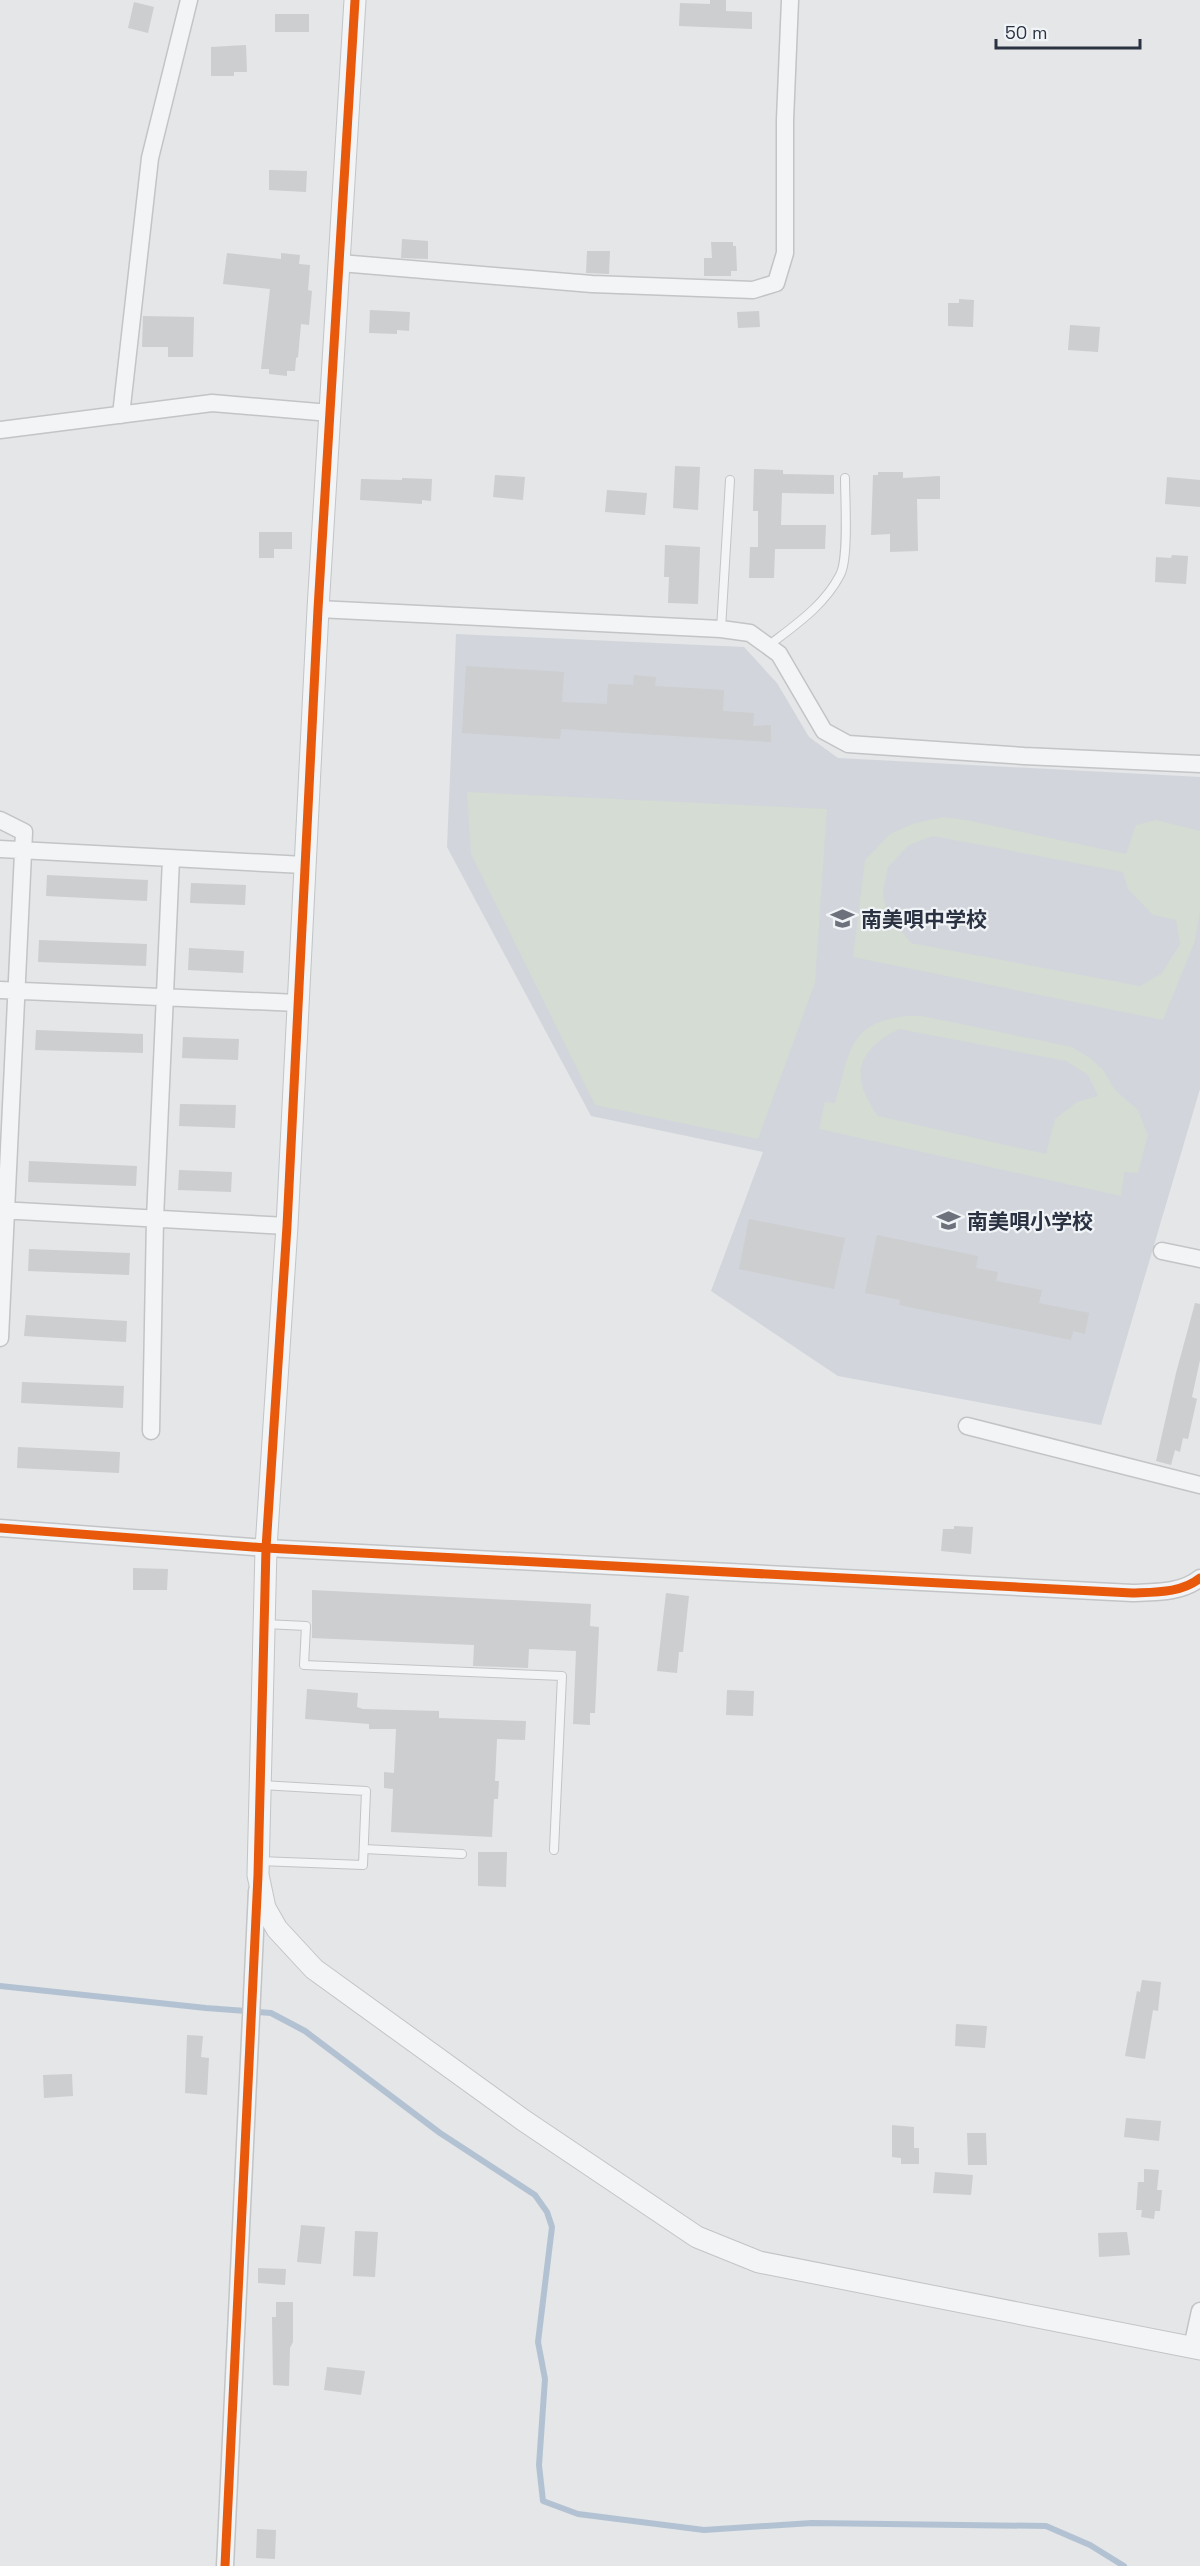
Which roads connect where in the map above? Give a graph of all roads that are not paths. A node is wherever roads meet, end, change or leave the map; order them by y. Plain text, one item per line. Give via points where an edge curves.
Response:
1 (189, 0) edge
2 (355, 0) edge
3 (790, 0) edge
4 (340, 263) junction
5 (330, 413) junction
6 (120, 415) junction
7 (0, 430) edge
8 (844, 478) dead end
9 (730, 480) dead end
10 (318, 609) junction
11 (721, 629) junction
12 (768, 646) junction
13 (1200, 764) edge
14 (0, 820) edge
15 (0, 849) edge
16 (23, 851) junction
17 (171, 858) junction
18 (304, 865) junction
19 (8, 990) edge
20 (165, 997) junction
21 (298, 1003) junction
22 (3, 1210) edge
23 (155, 1219) junction
24 (287, 1226) junction
25 (1162, 1251) dead end
26 (1200, 1259) edge
27 (0, 1338) edge
28 (968, 1425) dead end
29 (151, 1431) dead end
30 (1200, 1485) edge
31 (0, 1528) edge
32 (266, 1548) junction
33 (1200, 1578) edge
34 (264, 1624) junction
35 (260, 1785) junction
36 (364, 1848) junction
37 (554, 1850) dead end
38 (462, 1854) dead end
39 (258, 1868) junction
40 (1200, 2311) edge
41 (1196, 2348) edge
42 (225, 2566) edge

1 - 6 street via 150,158
2 - 4 street
3 - 4 street via 784,120 785,253 776,283 753,290 592,284
4 - 5 street
5 - 6 street via 212,403
5 - 10 street
6 - 7 street
8 - 12 lane via 842,573 818,607
9 - 11 lane
10 - 11 street
10 - 18 street
11 - 12 street via 750,633
12 - 13 street via 779,654 824,731 848,744
14 - 16 street via 24,832
15 - 16 street
16 - 17 street
16 - 19 street
17 - 18 street
17 - 20 street
18 - 21 street
19 - 20 street
19 - 22 street
20 - 21 street
20 - 23 street
21 - 24 street
22 - 23 street
22 - 27 street
23 - 24 street
23 - 29 street
24 - 32 street
25 - 26 street
28 - 30 street
31 - 32 street
32 - 33 street via 1132,1593 1167,1592
32 - 34 street
34 - 35 street
34 - 37 lane via 306,1626 304,1665 562,1676
35 - 36 lane via 366,1791
35 - 39 street
36 - 38 lane
36 - 39 lane via 363,1864
39 - 41 street via 265,1908 277,1929 314,1969 523,2120 697,2237 759,2262
39 - 42 street
40 - 41 street

